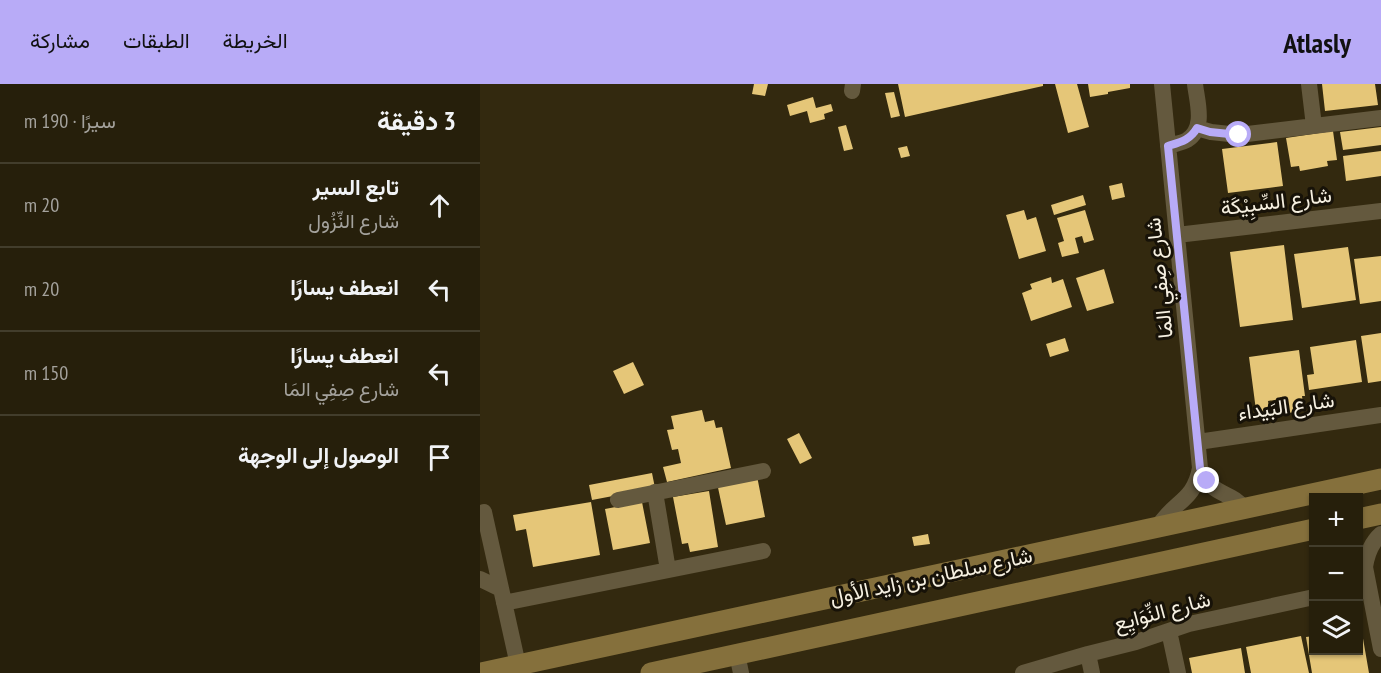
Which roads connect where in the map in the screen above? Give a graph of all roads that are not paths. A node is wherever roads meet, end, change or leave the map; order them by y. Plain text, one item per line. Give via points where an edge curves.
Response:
1 (1162, 84) edge
2 (1196, 84) edge
3 (1309, 84) edge
4 (1381, 118) edge
5 (1314, 126) junction
6 (1197, 128) junction
7 (1168, 146) junction
8 (1381, 211) edge
9 (1177, 235) junction
10 (1381, 415) edge
11 (1198, 442) junction
12 (1200, 468) junction
13 (763, 471) dead end
14 (1381, 479) edge
15 (655, 492) junction
16 (618, 500) dead end
17 (1245, 508) junction
18 (484, 512) dead end
19 (1381, 514) edge
20 (1363, 518) edge
21 (1158, 527) junction
22 (1309, 530) edge
23 (1381, 534) edge
24 (1285, 535) junction
25 (1309, 539) edge
26 (764, 550) dead end
27 (1363, 560) edge
28 (668, 570) junction
29 (480, 579) edge
30 (1363, 586) edge
31 (503, 596) junction
32 (1309, 598) edge
33 (1169, 631) junction
34 (1381, 650) edge
35 (1088, 654) junction
36 (739, 664) edge
37 (518, 665) junction
38 (481, 673) edge
39 (651, 673) edge
40 (1023, 673) edge
41 (1092, 673) edge
42 (1178, 673) edge

1 - 7 street, شارع صِفِي المَا
2 - 6 street
3 - 5 street
4 - 5 street
5 - 6 street via 1239,135
6 - 7 street via 1185,141
7 - 9 street, شارع صِفِي المَا
8 - 9 street, شارع السِّبِيْكَة
9 - 11 street, شارع صِفِي المَا
10 - 11 street, شارع البَيداء
11 - 12 street, شارع صِفِي المَا
12 - 17 street via 1211,486
12 - 21 street, شارع صِفِي المَا via 1191,492
13 - 15 street
14 - 17 main road, شارع سلطان بن زايد الأول
15 - 16 street
15 - 28 street
17 - 21 main road, شارع سلطان بن زايد الأول
18 - 31 street
19 - 20 main road
21 - 37 main road, شارع سلطان بن زايد الأول
22 - 24 main road, شارع سلطان بن زايد الأول
23 - 27 street
24 - 25 street
24 - 36 main road, شارع سلطان بن زايد الأول
26 - 28 street
28 - 31 street
29 - 31 street
30 - 34 street
31 - 37 street
32 - 33 street, شارع النِّوَايِع
33 - 35 street, شارع النِّوَايِع
33 - 42 street
35 - 40 street, شارع النِّوَايِع
35 - 41 street
36 - 39 main road, شارع سلطان بن زايد الأول
37 - 38 main road, شارع سلطان بن زايد الأول

